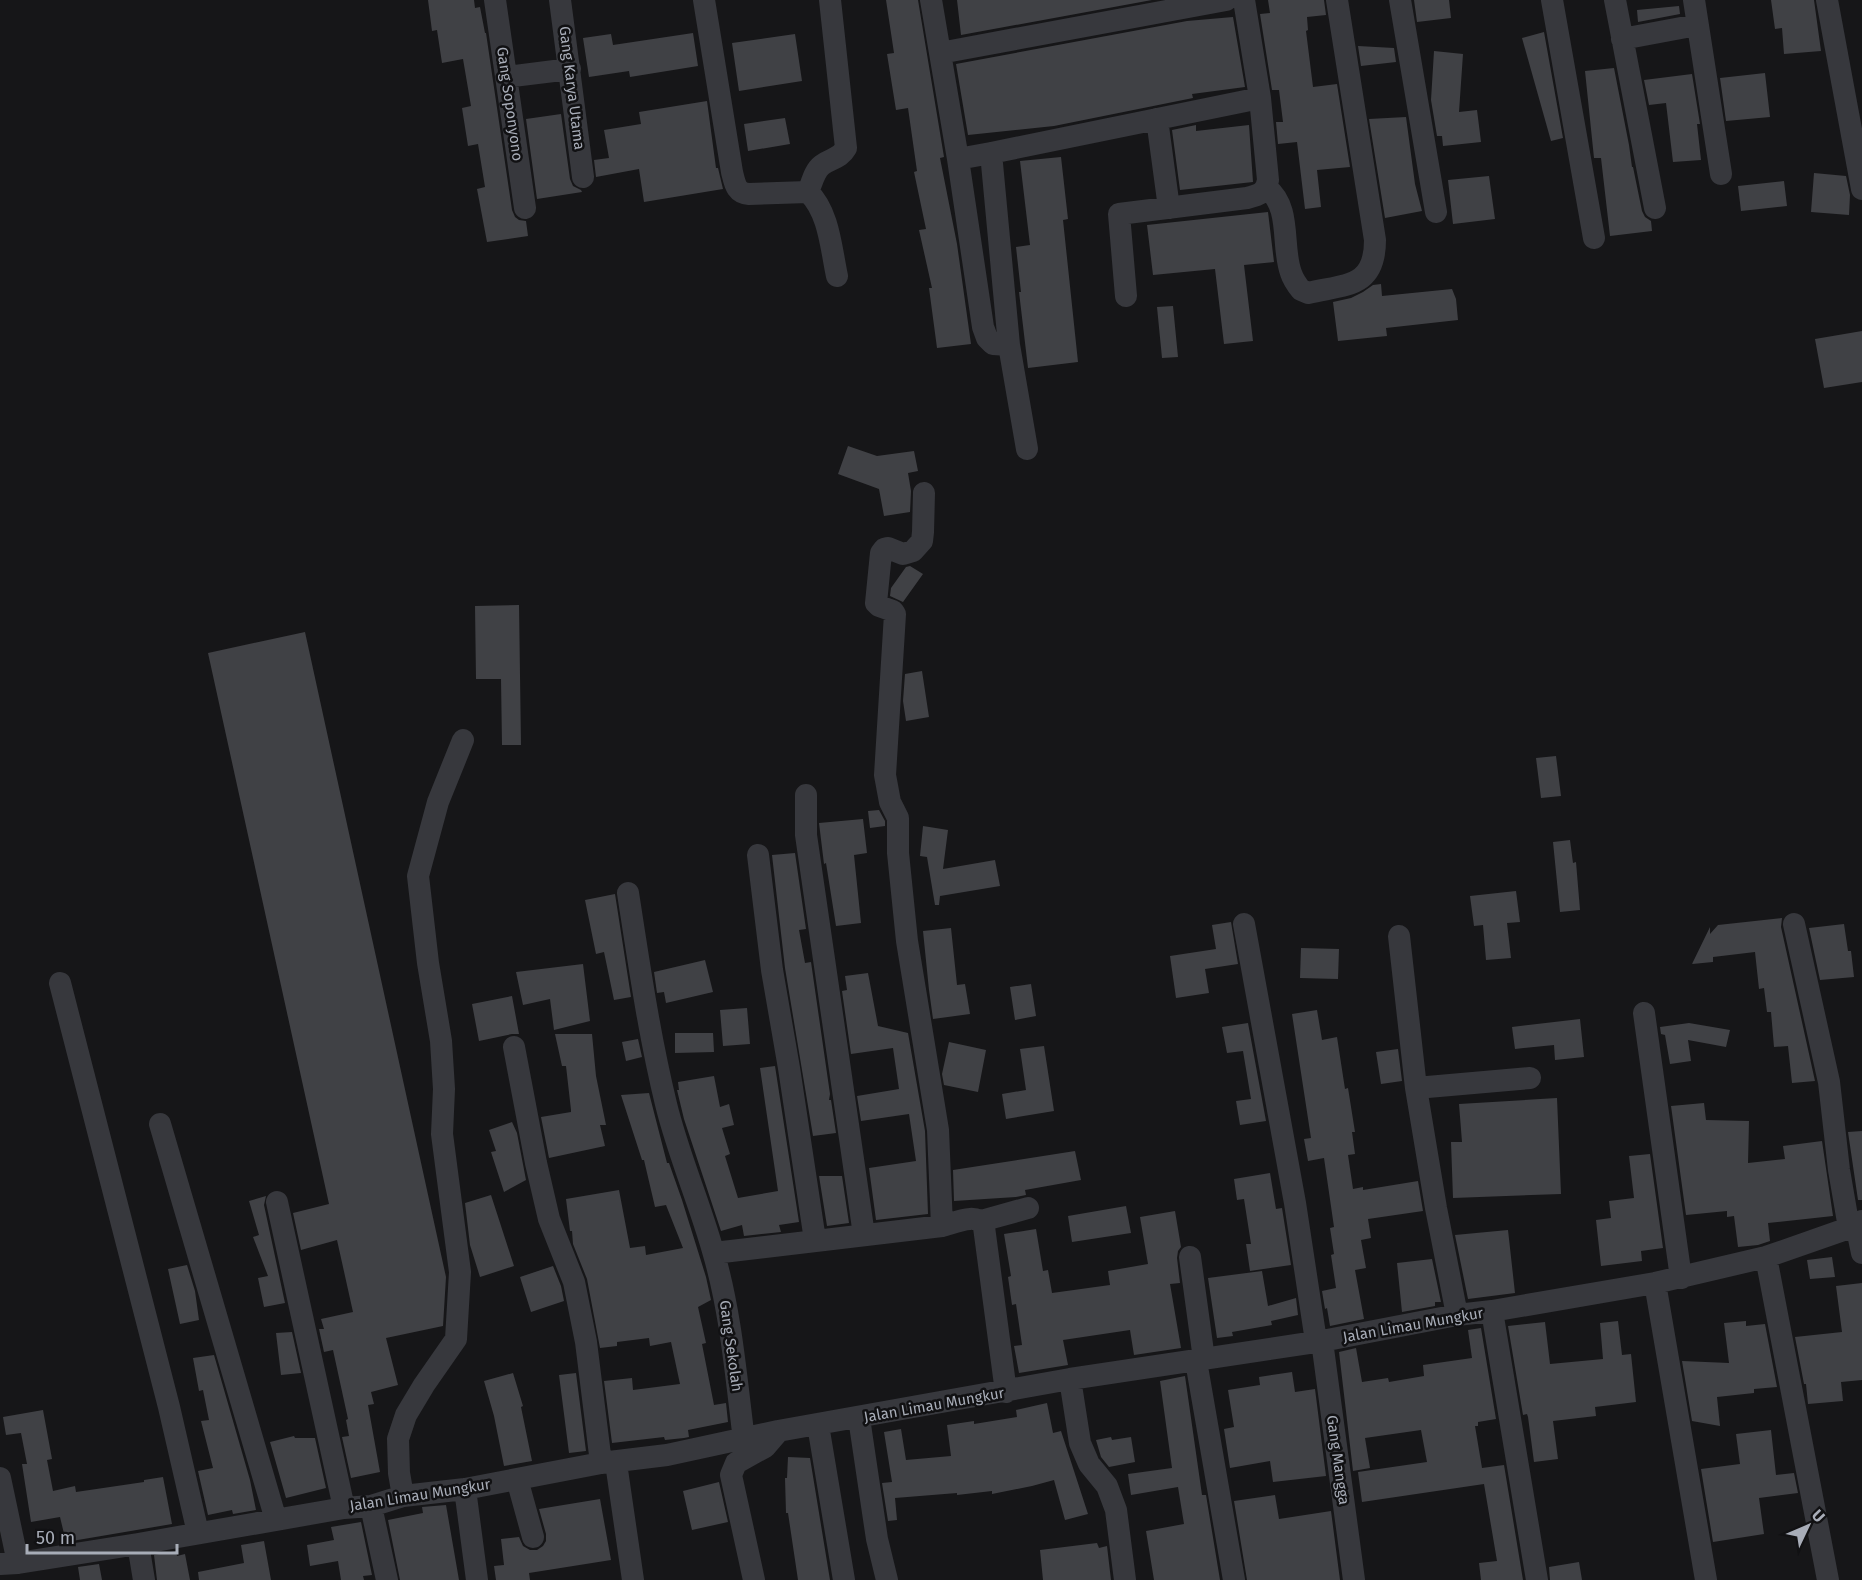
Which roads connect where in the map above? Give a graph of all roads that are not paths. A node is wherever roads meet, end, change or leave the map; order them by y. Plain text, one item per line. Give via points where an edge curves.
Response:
1 (495, 0) edge
2 (560, 0) edge
3 (704, 0) edge
4 (830, 0) edge
5 (931, 0) edge
6 (1226, 0) edge
7 (1244, 0) edge
8 (1337, 0) edge
9 (1400, 0) edge
10 (1552, 0) edge
11 (1615, 0) edge
12 (1694, 0) edge
13 (1827, 0) edge
14 (1697, 24) junction
15 (1622, 39) junction
16 (940, 53) junction
17 (570, 69) junction
18 (507, 77) junction
19 (1260, 98) junction
20 (1157, 119) junction
21 (991, 153) junction
22 (958, 159) junction
23 (1721, 174) dead end
24 (583, 177) dead end
25 (1267, 188) junction
26 (1862, 189) edge
27 (808, 192) junction
28 (525, 208) dead end
29 (1168, 208) junction
30 (1655, 208) dead end
31 (1436, 212) dead end
32 (1594, 238) dead end
33 (837, 276) dead end
34 (1126, 296) dead end
35 (1009, 345) junction
36 (1027, 449) dead end
37 (924, 493) dead end
38 (462, 740) dead end
39 (806, 795) dead end
40 (758, 855) dead end
41 (628, 893) dead end
42 (1244, 924) dead end
43 (1794, 924) dead end
44 (1399, 936) dead end
45 (60, 983) dead end
46 (1644, 1012) dead end
47 (514, 1047) dead end
48 (1530, 1078) dead end
49 (1416, 1088) junction
50 (160, 1124) dead end
51 (277, 1202) dead end
52 (1028, 1208) dead end
53 (981, 1221) junction
54 (1856, 1224) edge
55 (942, 1226) junction
56 (864, 1235) junction
57 (815, 1240) junction
58 (714, 1253) junction
59 (1862, 1253) edge
60 (1190, 1257) dead end
61 (1766, 1257) junction
62 (1681, 1278) junction
63 (1655, 1283) junction
64 (1492, 1311) junction
65 (1456, 1315) junction
66 (1319, 1341) junction
67 (1200, 1360) junction
68 (1070, 1379) junction
69 (1006, 1392) junction
70 (859, 1418) junction
71 (818, 1425) junction
72 (778, 1431) junction
73 (744, 1440) junction
74 (609, 1463) junction
75 (0, 1478) edge
76 (517, 1479) junction
77 (465, 1489) junction
78 (403, 1496) junction
79 (371, 1506) junction
80 (344, 1508) junction
81 (276, 1520) junction
82 (198, 1533) junction
83 (533, 1537) dead end
84 (138, 1544) junction
85 (9, 1563) edge
86 (144, 1580) edge
87 (387, 1580) edge
88 (477, 1580) edge
89 (633, 1580) edge
90 (754, 1580) edge
91 (844, 1580) edge
92 (887, 1580) edge
93 (1125, 1580) edge
94 (1234, 1580) edge
95 (1354, 1580) edge
96 (1537, 1580) edge
97 (1706, 1580) edge
98 (1828, 1580) edge

1 - 18 street, Gang Soponyono
2 - 17 street, Gang Karya Utama
3 - 27 street via 737,189 749,194
4 - 27 street via 846,148 843,155 824,163 817,171
5 - 16 street
6 - 16 street
7 - 19 street
8 - 25 street via 1375,240 1375,257 1369,272 1358,281 1308,293 1301,290 1290,272 1281,209 1275,194
9 - 31 street
10 - 32 street
11 - 15 street
12 - 14 street
13 - 26 street
14 - 15 street
14 - 23 street
15 - 30 street
16 - 22 street
17 - 18 street
17 - 24 street, Gang Karya Utama
18 - 28 street, Gang Soponyono
19 - 20 street
19 - 25 street
20 - 21 street
20 - 29 street
21 - 22 street
21 - 35 street
22 - 35 street via 983,327 993,344
25 - 29 street via 1254,196
27 - 33 street via 822,213
29 - 34 street via 1119,214
35 - 36 street
37 - 55 street via 922,541 913,551 903,554 888,548 881,553 876,603 895,614 885,775 890,802 898,818 907,941 938,1130
38 - 78 street via 438,802 418,876 441,1041 442,1134 460,1272 456,1339 406,1415 398,1440
39 - 56 street via 806,835
40 - 57 street
41 - 58 street, Gang Sekolah via 666,1105
42 - 66 street, Gang Mangga
43 - 54 street via 1829,1082 1839,1170
44 - 49 street
45 - 82 street
46 - 62 street
47 - 74 street via 549,1219 574,1282
48 - 49 street
49 - 65 street
50 - 81 street
51 - 80 street
52 - 53 street
53 - 55 street via 968,1219
53 - 69 street
54 - 59 street
54 - 61 street, Jalan Limau Mungkur
55 - 56 street
56 - 57 street
57 - 58 street
58 - 73 street, Gang Sekolah via 727,1313
60 - 67 street
61 - 62 street, Jalan Limau Mungkur
61 - 98 street
62 - 63 street, Jalan Limau Mungkur
63 - 64 street, Jalan Limau Mungkur
63 - 97 street
64 - 65 street, Jalan Limau Mungkur
64 - 96 street
65 - 66 street, Jalan Limau Mungkur
66 - 67 street, Jalan Limau Mungkur
66 - 95 street, Gang Mangga
67 - 68 street, Jalan Limau Mungkur
67 - 94 street
68 - 69 street, Jalan Limau Mungkur
68 - 93 street via 1080,1443 1089,1464 1107,1486 1116,1510
69 - 70 street, Jalan Limau Mungkur
70 - 71 street, Jalan Limau Mungkur
70 - 92 street
71 - 72 street, Jalan Limau Mungkur
71 - 91 street
72 - 73 street, Jalan Limau Mungkur
72 - 90 street via 765,1448 735,1463 731,1475
73 - 74 street, Jalan Limau Mungkur
74 - 76 street, Jalan Limau Mungkur
74 - 89 street
75 - 85 street
76 - 77 street, Jalan Limau Mungkur
76 - 83 street
77 - 78 street, Jalan Limau Mungkur
77 - 88 street
78 - 79 street, Jalan Limau Mungkur
79 - 80 street, Jalan Limau Mungkur
79 - 87 street
80 - 81 street, Jalan Limau Mungkur
81 - 82 street, Jalan Limau Mungkur
82 - 84 street, Jalan Limau Mungkur
84 - 85 street, Jalan Limau Mungkur
84 - 86 street

